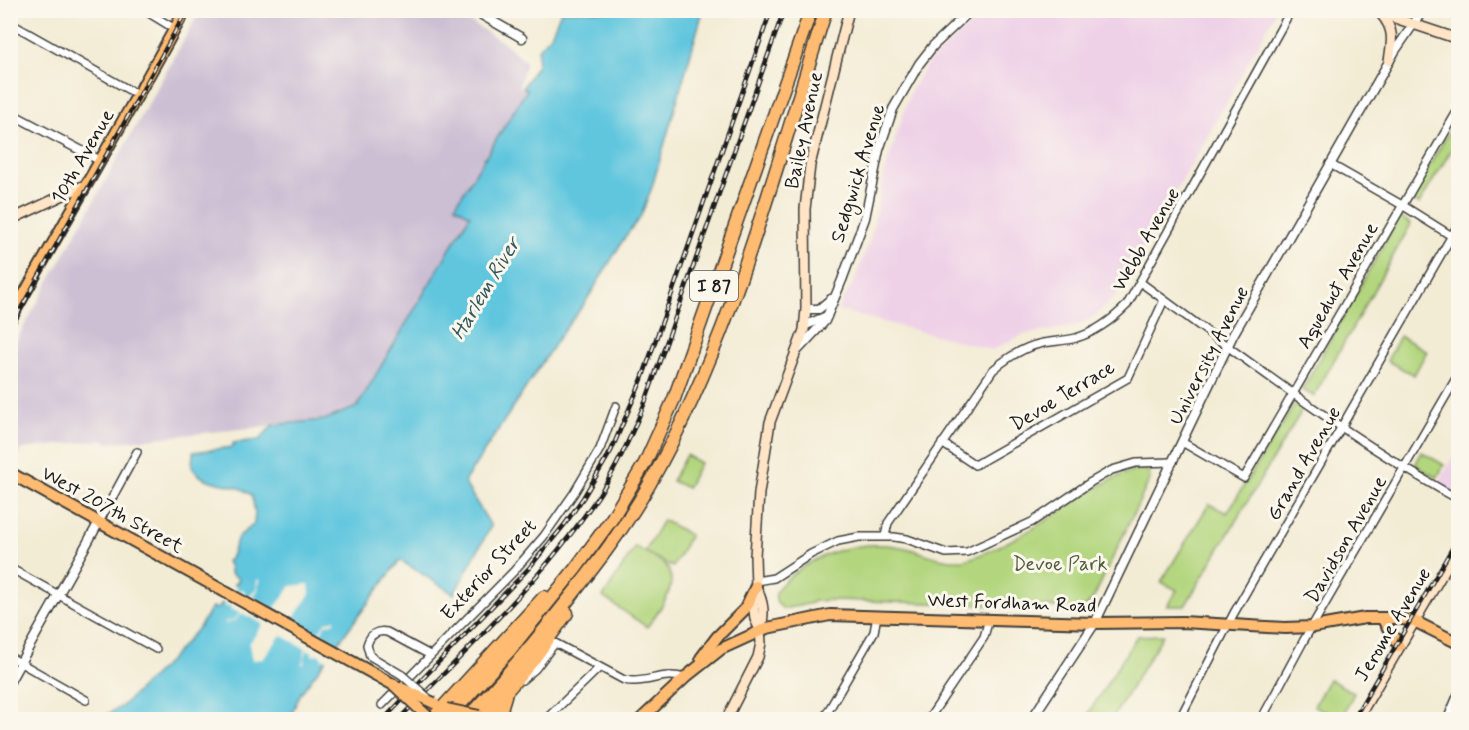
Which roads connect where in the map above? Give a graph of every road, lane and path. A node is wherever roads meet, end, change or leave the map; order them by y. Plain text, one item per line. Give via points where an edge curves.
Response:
1 (144, 10) edge
2 (185, 10) edge
3 (473, 10) edge
4 (811, 10) edge
5 (826, 10) edge
6 (849, 10) edge
7 (971, 10) edge
8 (1291, 10) edge
9 (1371, 10) edge
10 (1423, 10) edge
11 (1381, 14) junction
12 (10, 23) edge
13 (1414, 25) junction
14 (175, 28) junction
15 (522, 38) dead end
16 (1458, 39) edge
17 (1389, 61) junction
18 (138, 95) junction
19 (1458, 110) edge
20 (10, 113) edge
21 (101, 161) junction
22 (1330, 164) junction
23 (87, 184) junction
24 (1402, 205) junction
25 (10, 220) edge
26 (1458, 225) edge
27 (1455, 238) edge
28 (1140, 282) junction
29 (834, 297) junction
30 (1164, 300) junction
31 (806, 309) junction
32 (827, 315) junction
33 (11, 317) edge
34 (804, 328) junction
35 (1228, 346) junction
36 (795, 353) junction
37 (1458, 375) edge
38 (1293, 394) junction
39 (616, 406) dead end
40 (1341, 429) junction
41 (1182, 442) junction
42 (942, 443) junction
43 (136, 452) dead end
44 (1173, 462) junction
45 (1404, 469) junction
46 (10, 473) edge
47 (1458, 499) edge
48 (99, 522) junction
49 (885, 536) junction
50 (609, 546) junction
51 (1458, 547) edge
52 (10, 568) edge
53 (756, 584) junction
54 (59, 595) junction
55 (877, 616) junction
56 (1382, 618) junction
57 (989, 619) junction
58 (1414, 621) junction
59 (1095, 623) junction
60 (1228, 625) junction
61 (1313, 627) junction
62 (760, 630) junction
63 (1458, 644) edge
64 (1399, 646) junction
65 (156, 649) dead end
66 (430, 655) junction
67 (10, 657) edge
68 (21, 663) junction
69 (599, 668) junction
70 (393, 670) junction
71 (686, 677) junction
72 (10, 681) edge
73 (394, 685) junction
74 (510, 688) junction
75 (1458, 694) edge
76 (86, 700) dead end
77 (382, 705) dead end
78 (441, 709) edge
79 (485, 718) edge
80 (430, 719) edge
81 (465, 720) edge
82 (507, 720) edge
83 (545, 720) edge
84 (640, 720) edge
85 (726, 720) edge
86 (823, 720) edge
87 (928, 720) edge
88 (1031, 720) edge
89 (1179, 720) edge
90 (1260, 720) edge
91 (1357, 720) edge
92 (1447, 720) edge

1 - 14 street
2 - 14 main road, 10th Avenue
3 - 15 street
4 - 78 highway, I 87 via 674,399 634,483 591,549
5 - 50 highway, I 87 via 719,337 660,466
6 - 31 main road, Bailey Avenue via 810,165 805,209
7 - 29 street, Sedgwick Avenue via 933,46 893,109 879,150 865,218
8 - 28 street, Webb Avenue
9 - 11 main road
10 - 13 street, University Avenue
11 - 13 main road
11 - 17 main road via 1392,31
12 - 18 street
13 - 16 main road
13 - 17 street, University Avenue
14 - 18 main road, 10th Avenue
17 - 22 street, University Avenue
18 - 21 main road, 10th Avenue
19 - 24 street, Aqueduct Avenue
20 - 21 street
21 - 23 main road, 10th Avenue
22 - 24 street
22 - 35 street, University Avenue
23 - 25 main road
23 - 33 main road, 10th Avenue
24 - 27 street
24 - 38 street, Aqueduct Avenue
26 - 27 street, Grand Avenue
27 - 40 street, Grand Avenue
28 - 30 street
28 - 42 street, Webb Avenue via 1122,309 1099,328 1074,339 1031,346 1002,362
29 - 31 street via 819,309
29 - 32 street, Sedgwick Avenue
30 - 35 street
30 - 42 street, Devoe Terrace via 1128,378 975,465
31 - 34 main road, Bailey Avenue
32 - 34 street
32 - 36 street, Sedgwick Avenue
34 - 36 main road, Sedgwick Avenue
35 - 38 street
35 - 41 street, University Avenue
36 - 53 main road, Sedgwick Avenue via 771,422 759,493
37 - 45 street, Davidson Avenue
38 - 40 street
38 - 41 street, Aqueduct Avenue via 1244,478
39 - 66 street, Exterior Street via 600,449 544,536
40 - 45 street
40 - 60 street, Grand Avenue
41 - 44 street, University Avenue
42 - 49 street, Webb Avenue via 888,523
43 - 48 street
44 - 49 street via 1143,462 1112,470 1032,522 967,552 946,553 907,539
44 - 59 street, University Avenue
45 - 47 street
45 - 61 street, Davidson Avenue
46 - 48 main road, West 207th Street
48 - 54 street
48 - 73 main road, West 207th Street
49 - 53 street via 838,541 774,578
50 - 74 highway via 569,610
50 - 81 highway, I 87 via 536,640
51 - 58 main road, Jerome Avenue
52 - 54 street
53 - 62 main road, Sedgwick Avenue via 764,615
53 - 71 main road via 743,611
54 - 65 street
54 - 68 street
55 - 57 main road, West Fordham Road
55 - 62 main road, West Fordham Road via 825,615
55 - 86 street via 874,632
56 - 58 main road, West Fordham Road
56 - 61 main road, West Fordham Road
56 - 64 main road
57 - 59 main road, West Fordham Road
57 - 87 street via 986,635
58 - 63 main road
58 - 64 main road, Jerome Avenue
59 - 60 main road, West Fordham Road
59 - 88 street, University Avenue
60 - 61 main road, West Fordham Road
60 - 89 street, Grand Avenue
61 - 90 street, Davidson Avenue
62 - 71 main road, West Fordham Road via 721,649
62 - 85 main road, Sedgwick Avenue via 760,653
64 - 91 main road, Jerome Avenue
66 - 70 street via 389,633 375,633 367,643 368,653
66 - 77 street, Exterior Street
67 - 68 street
68 - 72 street
68 - 76 street
69 - 71 street via 629,681 668,675
69 - 74 street via 555,643 535,669
69 - 83 street
70 - 73 street via 397,676
70 - 78 street, bridge
71 - 84 main road, West Fordham Road
73 - 78 main road, bridge
73 - 80 main road, bridge
74 - 79 highway
74 - 82 highway via 501,707
75 - 92 street
78 - 79 main road, bridge
78 - 80 highway

